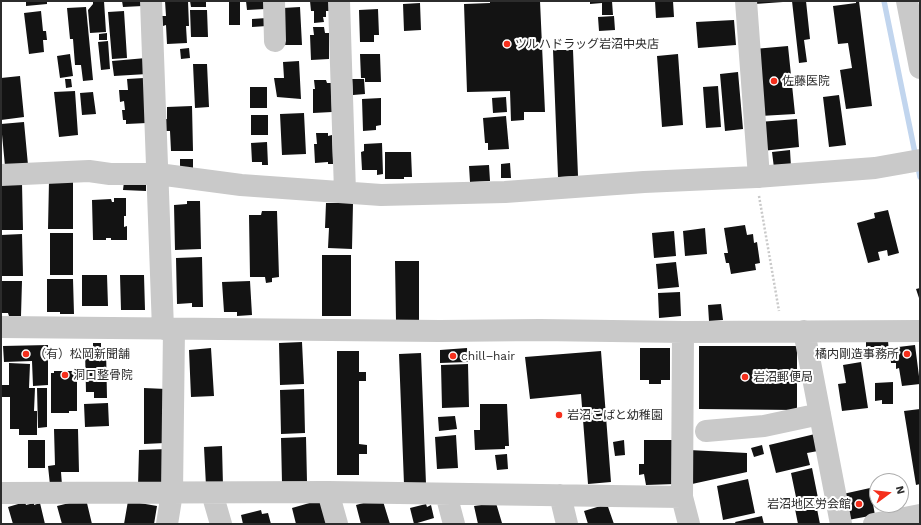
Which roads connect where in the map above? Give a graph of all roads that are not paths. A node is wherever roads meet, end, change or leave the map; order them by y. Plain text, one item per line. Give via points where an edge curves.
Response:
1 (150, 1) edge
2 (274, 1) edge
3 (339, 1) edge
4 (746, 1) edge
5 (907, 1) edge
6 (275, 41) dead end
7 (920, 68) edge
8 (920, 160) edge
9 (158, 174) junction
10 (1, 175) edge
11 (757, 177) junction
12 (345, 192) junction
13 (1, 327) edge
14 (168, 329) junction
15 (804, 331) junction
16 (920, 331) edge
17 (684, 332) junction
18 (820, 414) junction
19 (706, 431) dead end
20 (328, 492) junction
21 (1, 493) edge
22 (212, 493) junction
23 (172, 494) junction
24 (446, 494) junction
25 (560, 495) junction
26 (682, 497) junction
27 (920, 516) edge
28 (167, 524) edge
29 (221, 524) edge
30 (337, 524) edge
31 (454, 524) edge
32 (567, 524) edge
33 (689, 524) edge
34 (841, 524) edge
35 (874, 524) edge

1 - 9 street
2 - 6 street
3 - 12 street
4 - 11 street
5 - 7 street
8 - 11 street via 875,168
9 - 10 street via 110,174 89,171
9 - 12 street via 241,185
9 - 14 street
11 - 12 street via 505,192 380,195
13 - 14 street
14 - 17 street
14 - 23 street
15 - 16 street
15 - 17 street
15 - 18 street
17 - 26 street
18 - 19 street via 764,426
18 - 34 street
20 - 22 street
20 - 24 street
20 - 30 street
21 - 23 street
22 - 23 street
22 - 29 street
23 - 28 street
24 - 25 street
24 - 31 street
25 - 26 street
25 - 32 street
26 - 33 street
27 - 35 street

